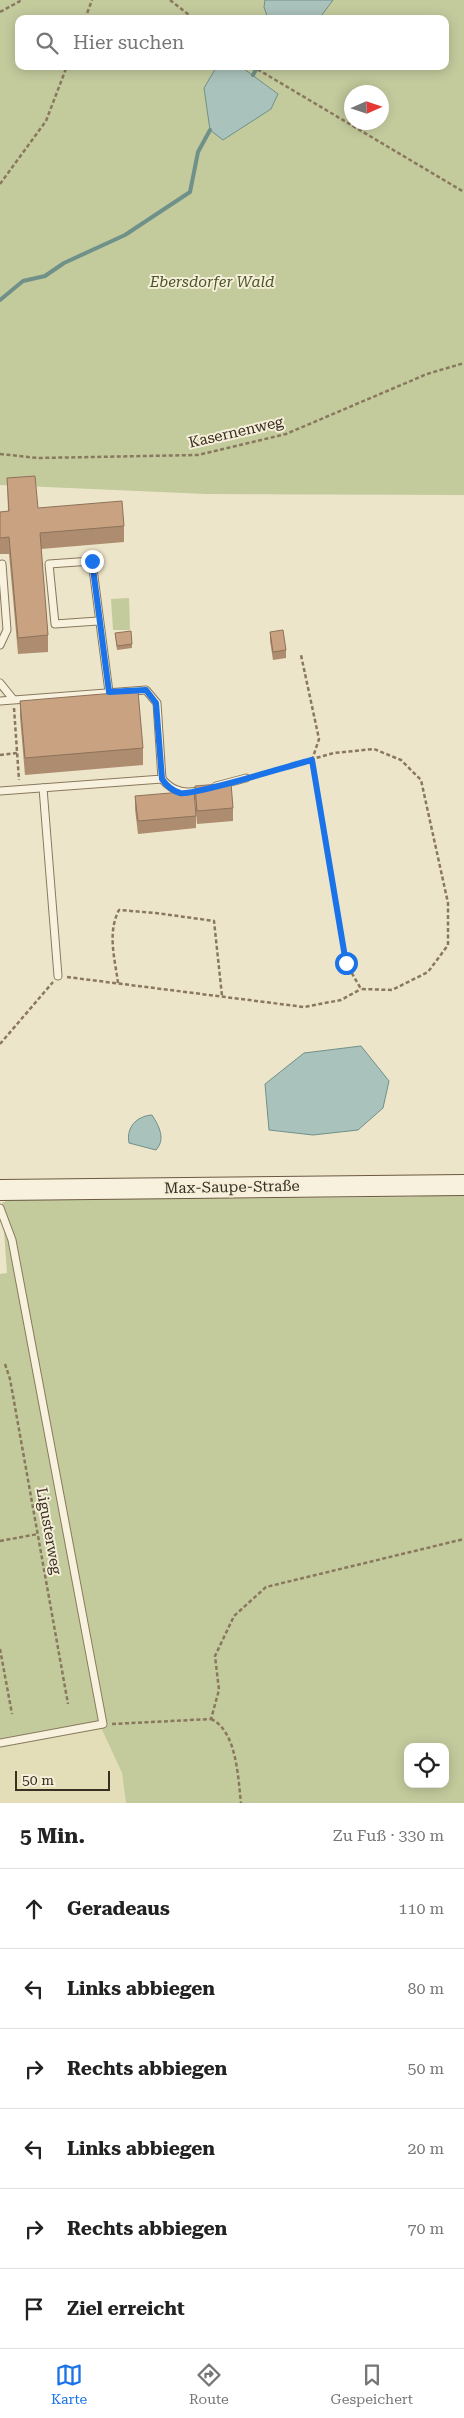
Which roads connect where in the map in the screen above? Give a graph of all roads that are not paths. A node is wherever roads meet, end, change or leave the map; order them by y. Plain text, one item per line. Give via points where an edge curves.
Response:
1 (2, 564) dead end
2 (98, 621) junction
3 (0, 645) edge
4 (0, 683) edge
5 (109, 692) junction
6 (13, 700) junction
7 (0, 701) edge
8 (246, 778) road end
9 (162, 779) junction
10 (42, 788) junction
11 (0, 791) edge
12 (58, 976) road end
13 (464, 1185) edge
14 (0, 1190) edge
15 (0, 1208) edge
16 (0, 1743) edge

1 - 3 lane via 7,630
2 - 2 lane via 55,624 49,564 92,561
2 - 5 lane
4 - 6 lane
5 - 6 lane
5 - 9 lane via 146,690 156,703
6 - 7 lane
8 - 9 lane via 181,793
9 - 10 lane
10 - 11 lane
10 - 12 lane
13 - 14 street, Max-Saupe-Straße
15 - 16 lane via 12,1240 103,1724

